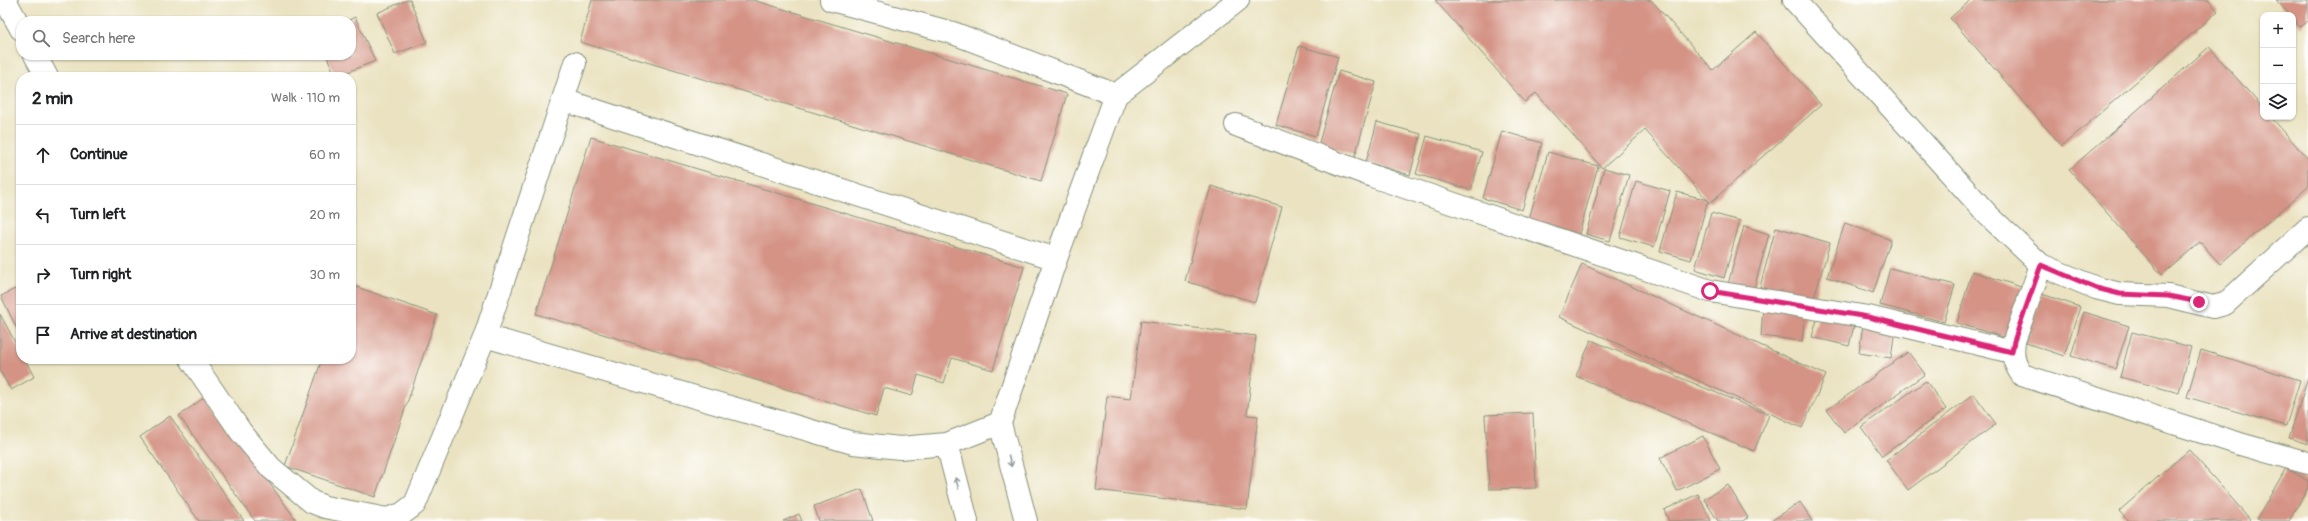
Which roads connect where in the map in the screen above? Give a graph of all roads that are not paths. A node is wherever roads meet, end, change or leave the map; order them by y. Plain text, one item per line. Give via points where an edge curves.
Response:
1 (5, 0) edge
2 (831, 0) edge
3 (1238, 0) edge
4 (1794, 0) edge
5 (16, 20) edge
6 (38, 60) edge
7 (575, 63) dead end
8 (44, 72) edge
9 (1116, 95) junction
10 (563, 100) junction
11 (1236, 125) dead end
12 (2308, 228) edge
13 (1056, 259) junction
14 (2041, 265) junction
15 (485, 336) junction
16 (2012, 352) junction
17 (194, 364) edge
18 (1000, 423) junction
19 (947, 444) junction
20 (2308, 463) edge
21 (967, 521) edge
22 (1026, 521) edge

1 - 5 street
2 - 9 street via 953,33
3 - 9 street
4 - 14 street via 1989,216
6 - 8 street
7 - 10 street
9 - 13 street
10 - 13 street
10 - 15 street
11 - 16 street via 1374,177 1710,291 1868,317
12 - 14 street via 2225,304 2213,307 2168,296 2120,294 2096,288
13 - 18 street
14 - 16 street
15 - 17 street via 415,504 402,514 387,518 325,507 312,502 271,468 241,432
15 - 19 street via 853,443 900,448
16 - 20 street via 2015,366 2028,379
18 - 19 street
18 -> 22 street
21 -> 19 street

